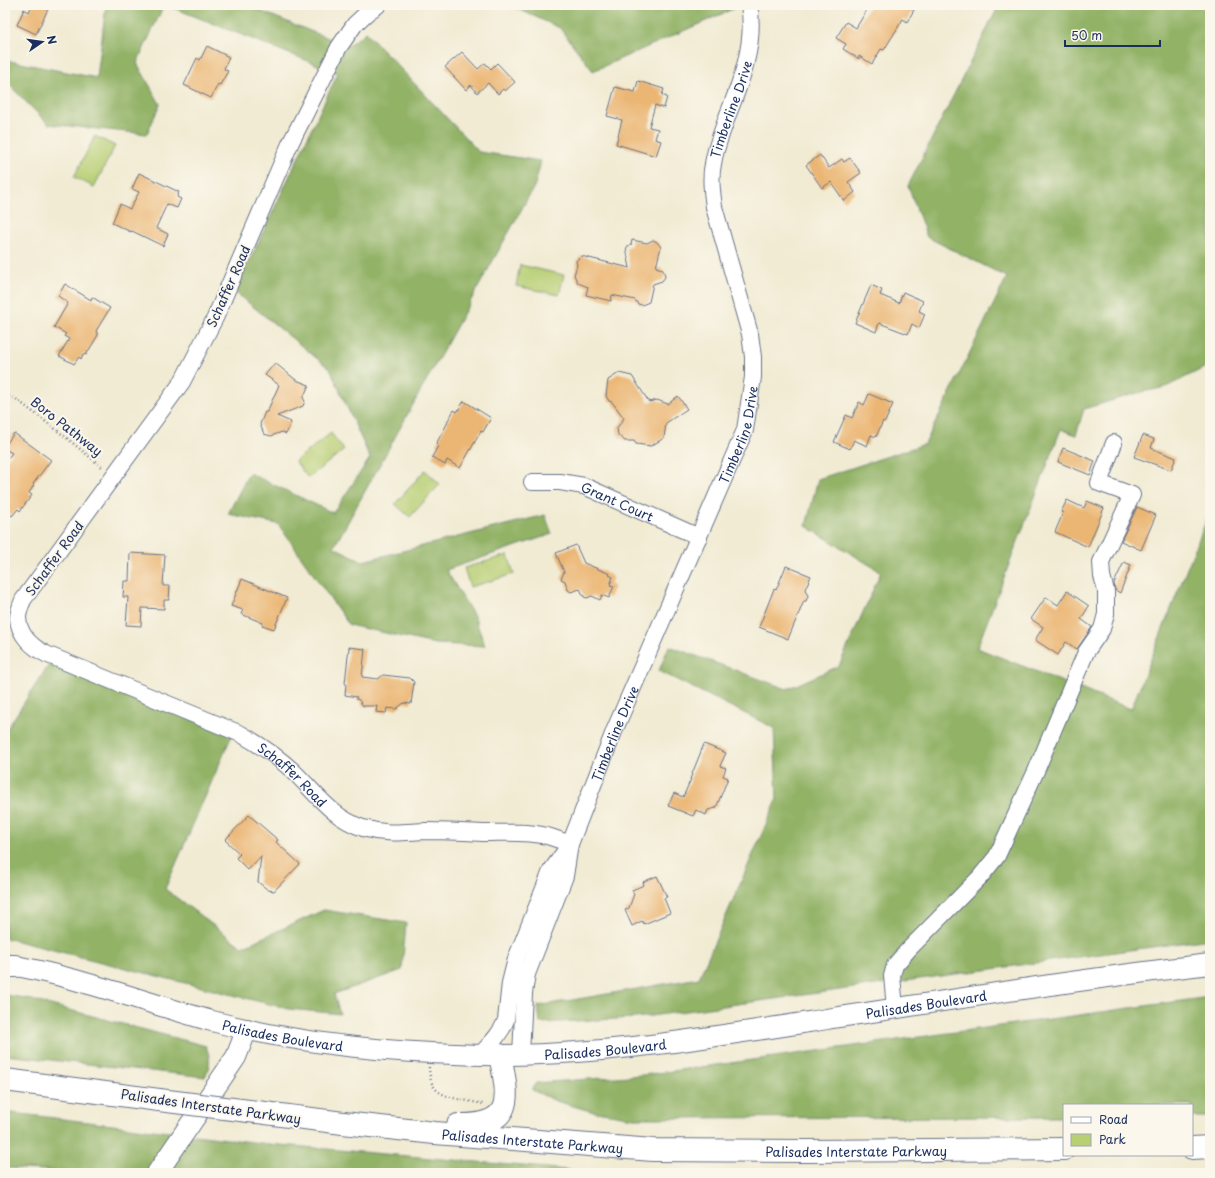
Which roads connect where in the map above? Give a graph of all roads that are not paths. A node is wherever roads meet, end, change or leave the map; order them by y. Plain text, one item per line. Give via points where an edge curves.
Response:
1 (378, 5) edge
2 (749, 5) edge
3 (1114, 443) dead end
4 (532, 482) dead end
5 (699, 537) junction
6 (570, 844) junction
7 (552, 889) junction
8 (1210, 964) edge
9 (8, 966) edge
10 (895, 1008) junction
11 (247, 1029) junction
12 (500, 1055) junction
13 (5, 1075) edge
14 (5, 1080) edge
15 (68, 1087) junction
16 (343, 1123) junction
17 (1210, 1147) edge
18 (1193, 1148) edge
19 (1063, 1149) edge
20 (157, 1173) edge

1 - 6 street, Schaffer Road via 355,24 339,47 290,144 215,318 182,382 23,600 18,617 20,628 26,640 36,649 52,657 241,734 262,746 281,760 330,810 361,827 401,834 426,831 530,833
2 - 5 street, Timberline Drive via 752,28 749,50 735,97 716,146 711,186 714,206 750,334 753,378 745,430
3 - 10 street via 1099,483 1132,495 1101,562 1106,591 1106,614 1102,629 1086,652 997,856 895,965 892,981
4 - 5 street, Grant Court via 560,482 584,486
5 - 6 street, Timberline Drive via 615,729
6 - 7 street, Timberline Drive via 551,871
7 - 12 street, Timberline Drive via 527,974 524,993
7 - 12 street, Timberline Drive via 516,959 510,983 506,1020 497,1036
8 - 10 main road, Palisades Boulevard
9 - 11 main road, Palisades Boulevard via 61,977
10 - 12 main road, Palisades Boulevard via 660,1044 606,1050
11 - 12 main road, Palisades Boulevard via 337,1044 429,1053
11 - 20 main road via 236,1057
12 - 16 highway via 506,1099 503,1108 492,1119 477,1125
13 - 15 highway
14 - 15 highway, Palisades Interstate Parkway
15 - 16 highway, Palisades Interstate Parkway, bridge
16 - 19 highway, Palisades Interstate Parkway via 480,1137 654,1150
17 - 18 highway

